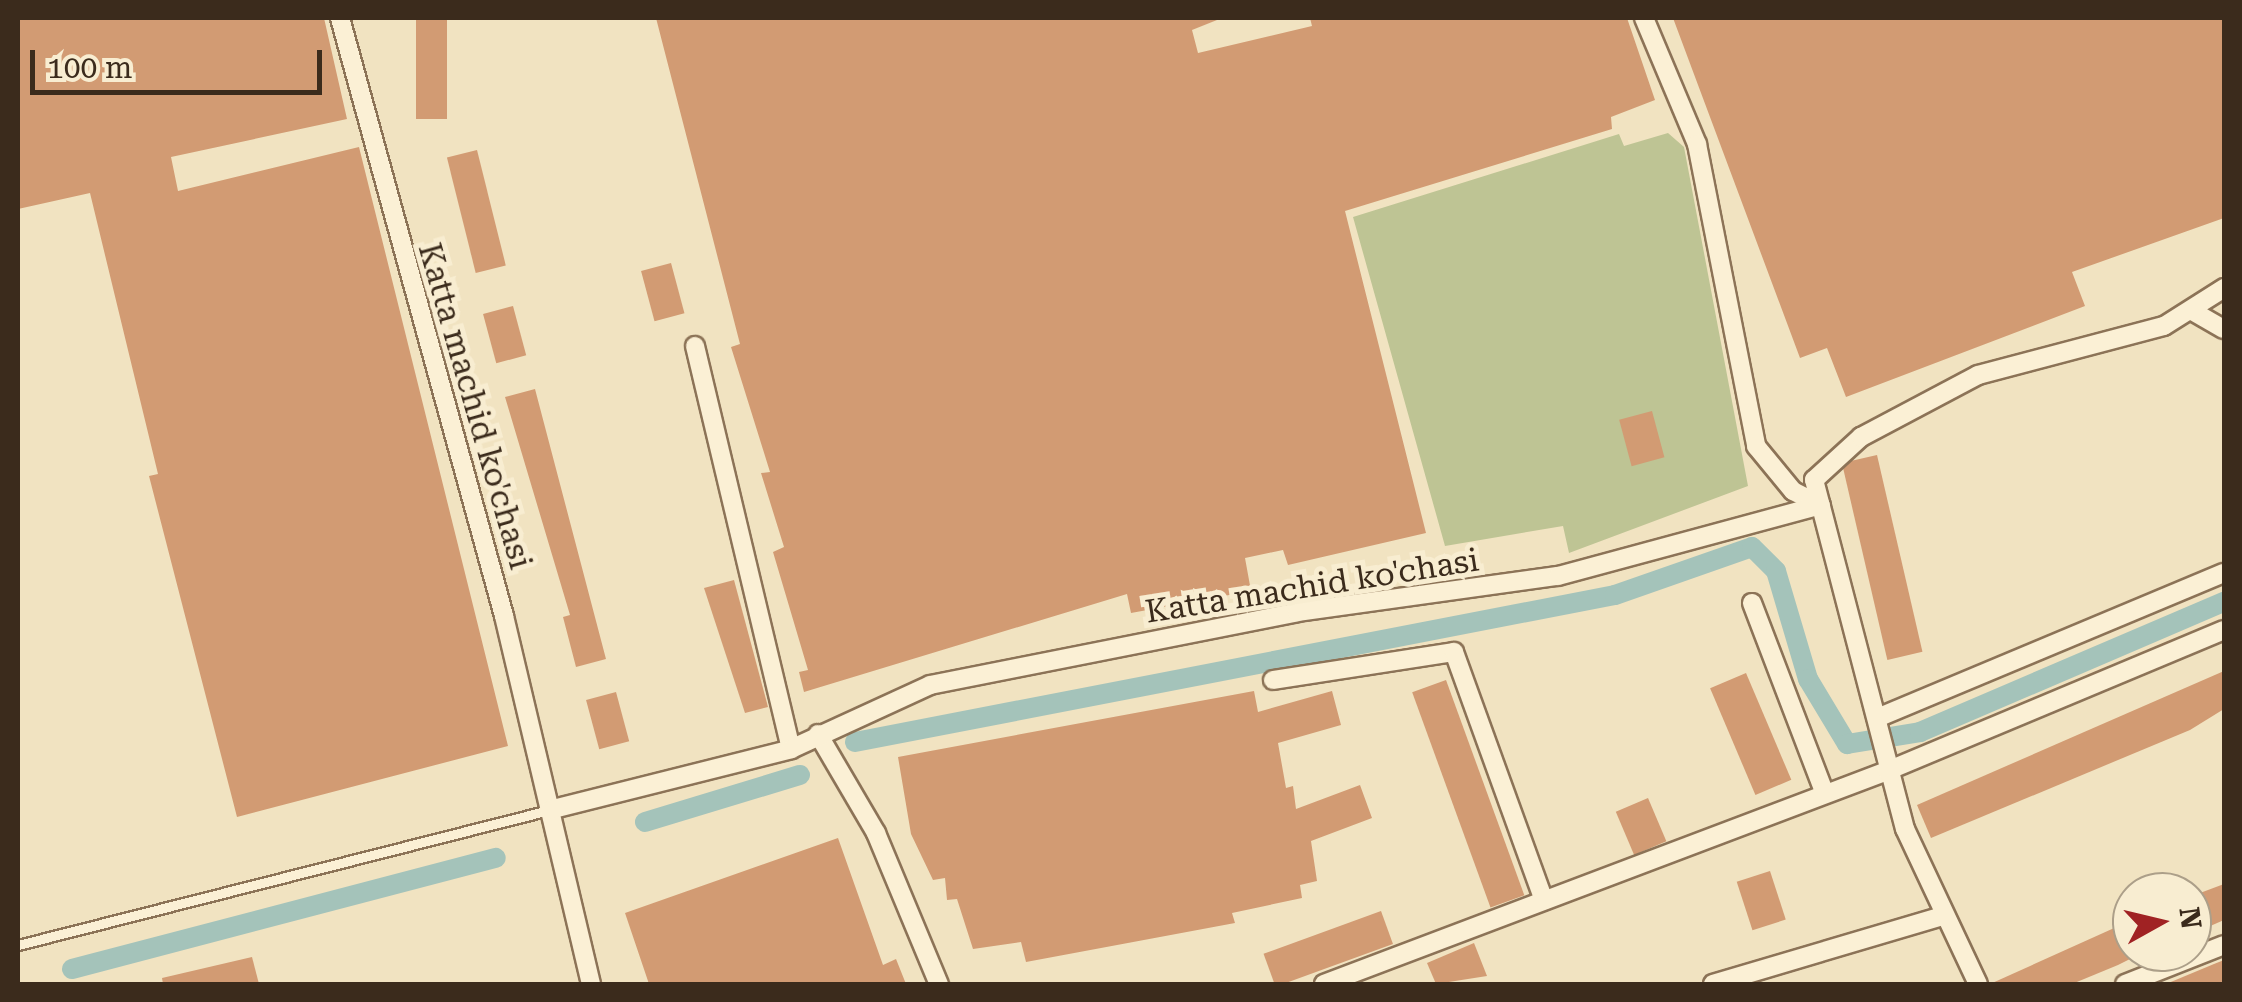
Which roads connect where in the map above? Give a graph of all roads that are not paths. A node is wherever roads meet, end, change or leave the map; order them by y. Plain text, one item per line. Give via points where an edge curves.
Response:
1 (340, 18) edge
2 (1644, 18) edge
3 (2224, 288) edge
4 (2194, 312) junction
5 (2224, 329) edge
6 (695, 346) dead end
7 (1820, 505) junction
8 (2224, 573) edge
9 (1752, 603) dead end
10 (2224, 630) edge
11 (1272, 680) dead end
12 (1877, 718) junction
13 (818, 734) junction
14 (791, 749) junction
15 (1887, 771) junction
16 (1825, 794) junction
17 (549, 810) junction
18 (1544, 900) junction
19 (1942, 916) junction
20 (2224, 944) edge
21 (18, 945) edge
22 (591, 984) edge
23 (938, 984) edge
24 (1324, 984) edge
25 (1714, 984) edge
26 (1978, 984) edge
27 (2125, 984) edge

1 - 17 street, Katta machid ko'chasi
2 - 7 street via 1696,144 1756,446 1793,492
3 - 4 street
4 - 5 street
4 - 7 street via 1978,376 1861,437 1814,480
6 - 14 street
7 - 12 street
7 - 13 street, Katta machid ko'chasi via 1558,576 1297,612 930,685
8 - 12 street
9 - 16 street
10 - 15 street
11 - 18 street via 1454,652
12 - 15 street
13 - 14 street, Katta machid ko'chasi
13 - 23 street via 876,833
14 - 17 street, Katta machid ko'chasi
15 - 16 street
15 - 19 street
16 - 18 street
17 - 21 lane
17 - 22 street, Katta machid ko'chasi
18 - 24 street
19 - 25 street
19 - 26 street
20 - 27 street

